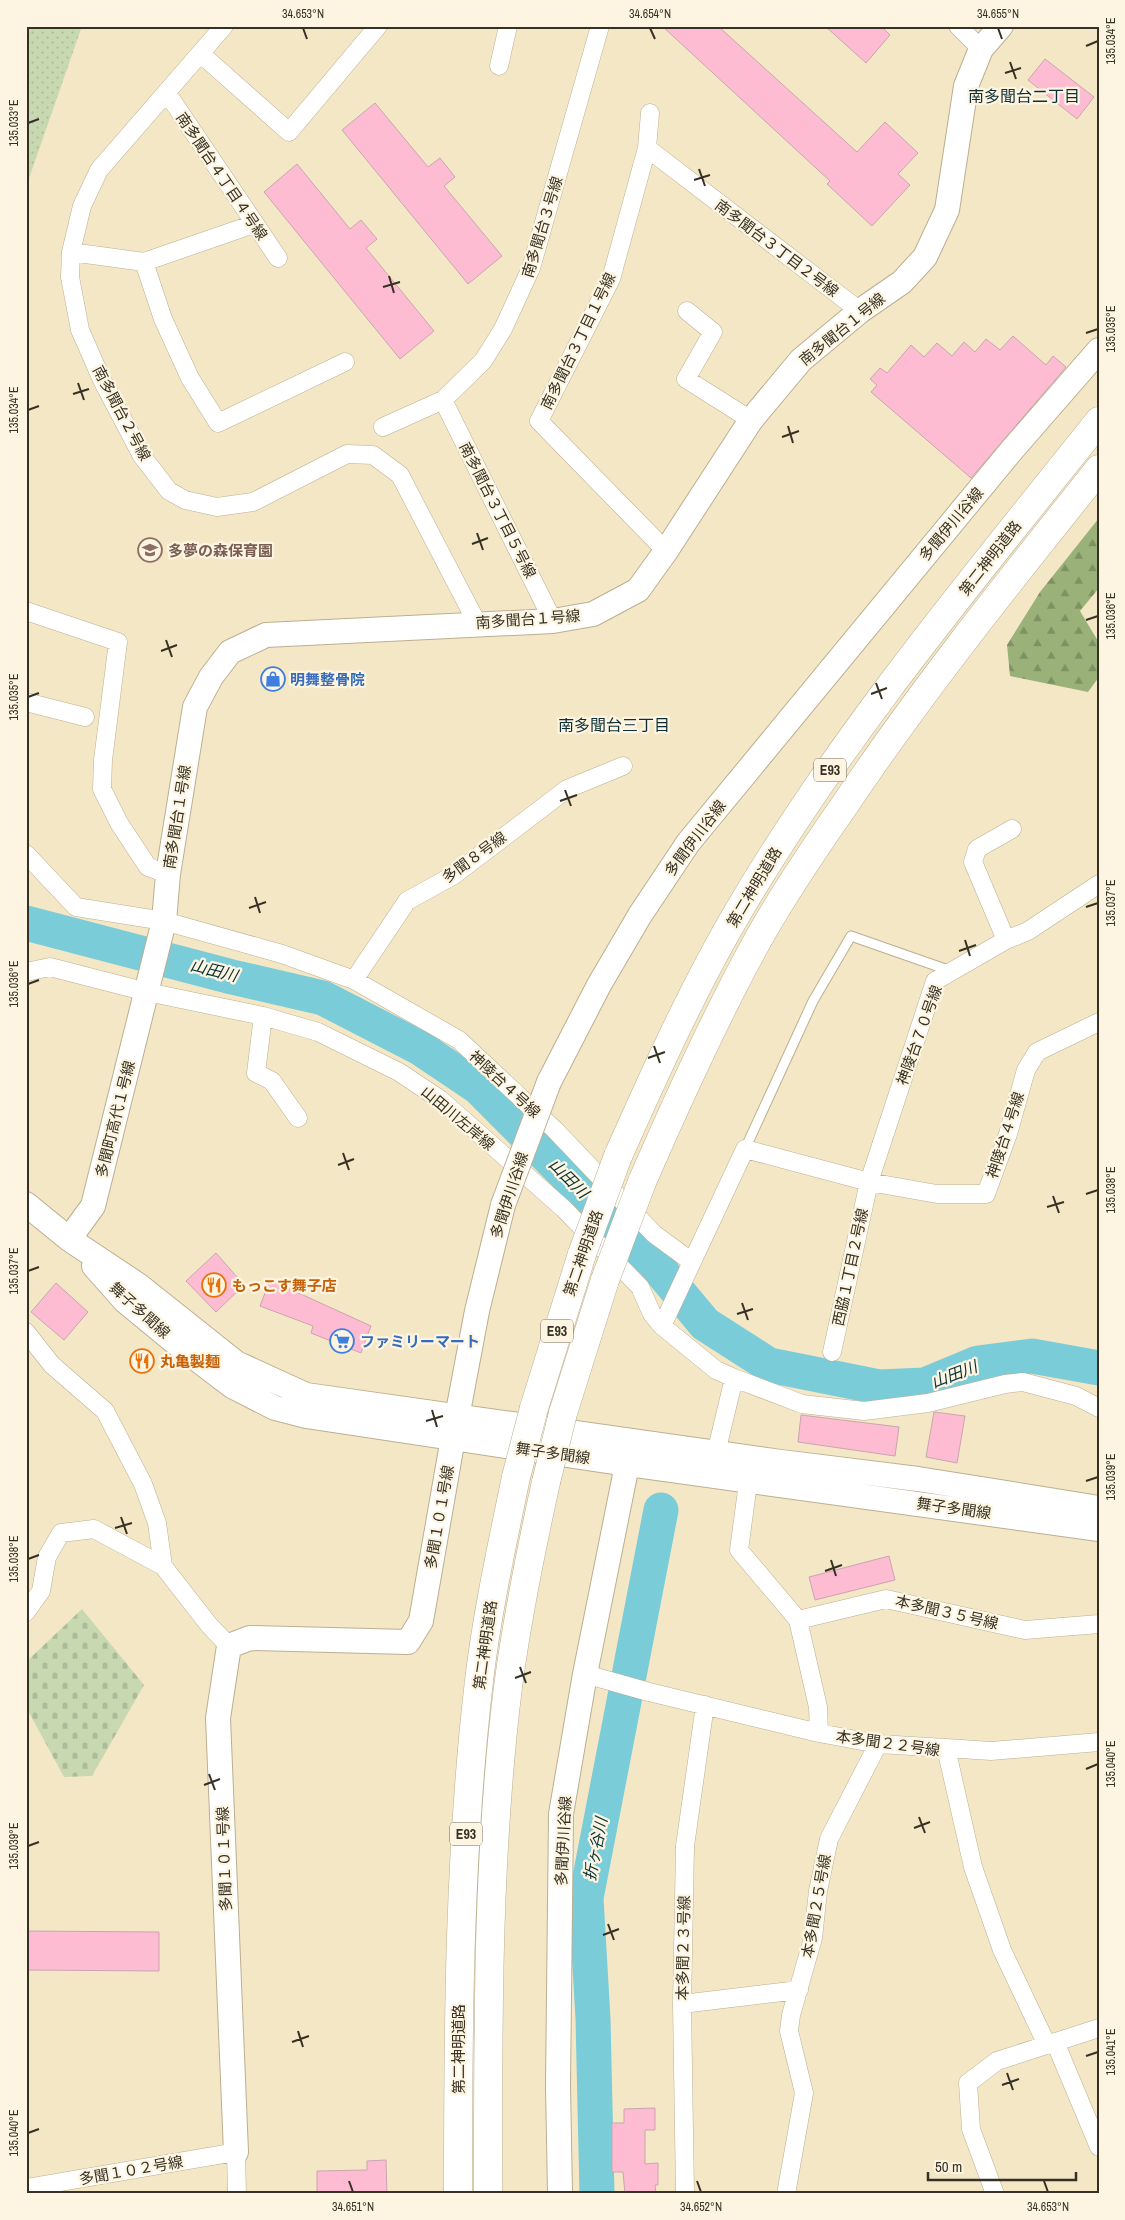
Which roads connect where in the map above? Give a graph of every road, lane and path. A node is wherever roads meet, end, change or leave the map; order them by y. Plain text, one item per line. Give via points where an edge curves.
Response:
1 (224, 26) edge
2 (378, 26) edge
3 (508, 26) edge
4 (600, 26) edge
5 (958, 26) edge
6 (1001, 26) edge
7 (981, 49) junction
8 (201, 54) junction
9 (499, 66) dead end
10 (167, 93) junction
11 (650, 113) dead end
12 (647, 148) junction
13 (254, 224) junction
14 (71, 252) junction
15 (278, 258) dead end
16 (144, 262) junction
17 (687, 311) dead end
18 (860, 312) junction
19 (1099, 350) edge
20 (345, 362) dead end
21 (443, 400) junction
22 (751, 420) junction
23 (1099, 421) edge
24 (383, 427) dead end
25 (1099, 469) edge
26 (666, 551) junction
27 (26, 611) edge
28 (553, 620) junction
29 (477, 623) junction
30 (26, 702) edge
31 (85, 717) dead end
32 (623, 766) dead end
33 (1012, 829) dead end
34 (26, 854) edge
35 (168, 874) junction
36 (1099, 884) edge
37 (164, 921) junction
38 (1006, 940) junction
39 (952, 971) junction
40 (26, 972) edge
41 (354, 980) junction
42 (147, 992) junction
43 (262, 1016) junction
44 (1099, 1022) edge
45 (298, 1118) dead end
46 (745, 1150) junction
47 (869, 1182) junction
48 (26, 1204) edge
49 (69, 1239) junction
50 (692, 1262) junction
51 (662, 1326) junction
52 (26, 1332) edge
53 (832, 1352) dead end
54 (734, 1378) junction
55 (1099, 1408) edge
56 (455, 1427) junction
57 (630, 1452) junction
58 (716, 1453) junction
59 (750, 1468) junction
60 (1099, 1508) edge
61 (1099, 1529) edge
62 (163, 1566) junction
63 (26, 1612) edge
64 (798, 1620) junction
65 (1099, 1624) edge
66 (229, 1646) junction
67 (585, 1674) junction
68 (705, 1704) junction
69 (819, 1732) junction
70 (1099, 1742) edge
71 (878, 1744) junction
72 (946, 1748) junction
73 (799, 1990) junction
74 (682, 2004) junction
75 (1099, 2028) edge
76 (1051, 2043) junction
77 (1099, 2148) edge
78 (236, 2152) junction
79 (26, 2188) edge
80 (237, 2194) edge
81 (458, 2194) edge
82 (488, 2194) edge
83 (560, 2194) edge
84 (685, 2194) edge
85 (786, 2194) edge
86 (995, 2194) edge

1 - 8 street, 南多聞台２号線
2 - 8 street via 289,132
3 - 9 street
4 - 21 street, 南多聞台３号線 via 532,268 483,361
5 - 7 street
6 - 7 street, 南多聞台１号線
7 - 18 street, 南多聞台１号線 via 966,86 948,210 925,257 902,282
8 - 10 street, 南多聞台２号線
10 - 13 street, 南多聞台４丁目４号線
10 - 14 street, 南多聞台２号線 via 99,170 82,206
11 - 12 street, 南多聞台３丁目１号線
12 - 18 street, 南多聞台３丁目２号線
12 - 26 street, 南多聞台３丁目１号線 via 611,279 539,421
13 - 15 street, 南多聞台４丁目４号線
13 - 16 street
14 - 16 street
14 - 29 street, 南多聞台２号線 via 70,277 80,330 142,456 169,491 185,500 217,507 253,502 347,454 373,455 400,475
16 - 20 street via 190,378 218,422
17 - 22 street via 713,332 686,379
18 - 22 street, 南多聞台１号線 via 801,360
19 - 56 street, 多聞伊川谷線, bridge via 1011,451 688,844 640,914 599,984 549,1082 503,1205 477,1311
21 - 24 street, 南多聞台３号線
21 - 28 street, 南多聞台３丁目５号線
22 - 26 street, 南多聞台１号線
23 - 81 highway, 第二神明道路 / E93, bridge via 906,665 789,830 738,911 652,1080 618,1156 582,1254 516,1477 496,1570 481,1671 469,1788 460,1942
25 - 82 highway, 第二神明道路 / E93, bridge via 990,605 869,769 810,855 761,935 678,1100 642,1182 605,1280 563,1413 546,1482 525,1580 510,1677 491,1906
26 - 28 street, 南多聞台１号線 via 638,590 593,614
27 - 35 street via 118,642 102,789 119,823 148,867
28 - 29 street, 南多聞台１号線
29 - 35 street, 南多聞台１号線 via 266,635 230,652 210,676 195,707
30 - 31 street
32 - 41 street, 多聞８号線 via 568,788 454,875 407,901
33 - 38 street via 978,849 973,862
34 - 37 street, 神陵台４号線 via 76,907
35 - 37 street, 南多聞台１号線
36 - 38 street, 神陵台７０号線 via 1028,931
37 - 41 street, 神陵台４号線 via 282,954
37 - 42 street, 南多聞台１号線
38 - 39 street, 神陵台７０号線
39 - 46 lane via 851,936 813,1001
39 - 47 street, 神陵台７０号線 via 935,981
40 - 42 street, 山田川左岸線 via 50,967
41 - 50 street, 神陵台４号線 via 459,1040 554,1130 654,1234
42 - 43 street, 山田川左岸線
42 - 49 street, 多聞町高代１号線 via 93,1206
43 - 45 street via 256,1073 272,1081
43 - 51 street, 山田川左岸線 via 318,1032 399,1072 441,1100 564,1209 640,1287 652,1314
44 - 47 street, 神陵台４号線 via 1037,1052 1026,1070 1008,1134 986,1194 937,1194
46 - 47 street, 神陵台４号線
46 - 50 street
47 - 53 street, 西脇１丁目２号線
48 - 49 street, 舞子多聞線
49 - 56 street, 舞子多聞線 via 138,1285 236,1363 306,1395
50 - 51 street
51 - 54 street, 山田川左岸線 via 716,1370
52 - 62 street via 52,1364 105,1411 143,1484 157,1523
54 - 55 street, 山田川左岸線 via 802,1404 864,1412 928,1403 1024,1382 1076,1396
54 - 58 street
56 - 57 street, 舞子多聞線
56 - 66 street, 多聞１０１号線 via 421,1621 408,1642 250,1638
57 - 58 street, 舞子多聞線
57 - 59 street, 舞子多聞線
57 - 67 street, 多聞伊川谷線
58 - 59 street, 舞子多聞線
59 - 60 street, 舞子多聞線 via 918,1479
59 - 61 street, 舞子多聞線
59 - 64 street via 739,1550
62 - 63 street via 94,1529 61,1533 47,1557 41,1591
62 - 66 street
64 - 65 street, 本多聞３５号線 via 886,1599 1025,1630
64 - 69 street via 818,1707
66 - 78 street, 多聞１０１号線 via 218,1718
67 - 68 street, 本多聞２２号線
67 - 83 street, 多聞伊川谷線 via 561,1814
68 - 69 street, 本多聞２２号線
68 - 74 street, 本多聞２３号線 via 685,1846
69 - 71 street, 本多聞２２号線
70 - 72 street via 991,1751
71 - 72 street, 本多聞２２号線
71 - 73 street, 本多聞２５号線 via 829,1839 818,1891 813,1938
72 - 76 street, 本多聞２２号線 via 973,1866 1002,1950
73 - 74 street
73 - 85 street, 本多聞２５号線 via 789,2031 804,2093
74 - 84 street, 本多聞２３号線
75 - 76 street
76 - 77 street, 本多聞２２号線
76 - 86 street via 997,2061 968,2083 971,2129
78 - 79 street, 多聞１０２号線
78 - 80 street, 多聞１０１号線

